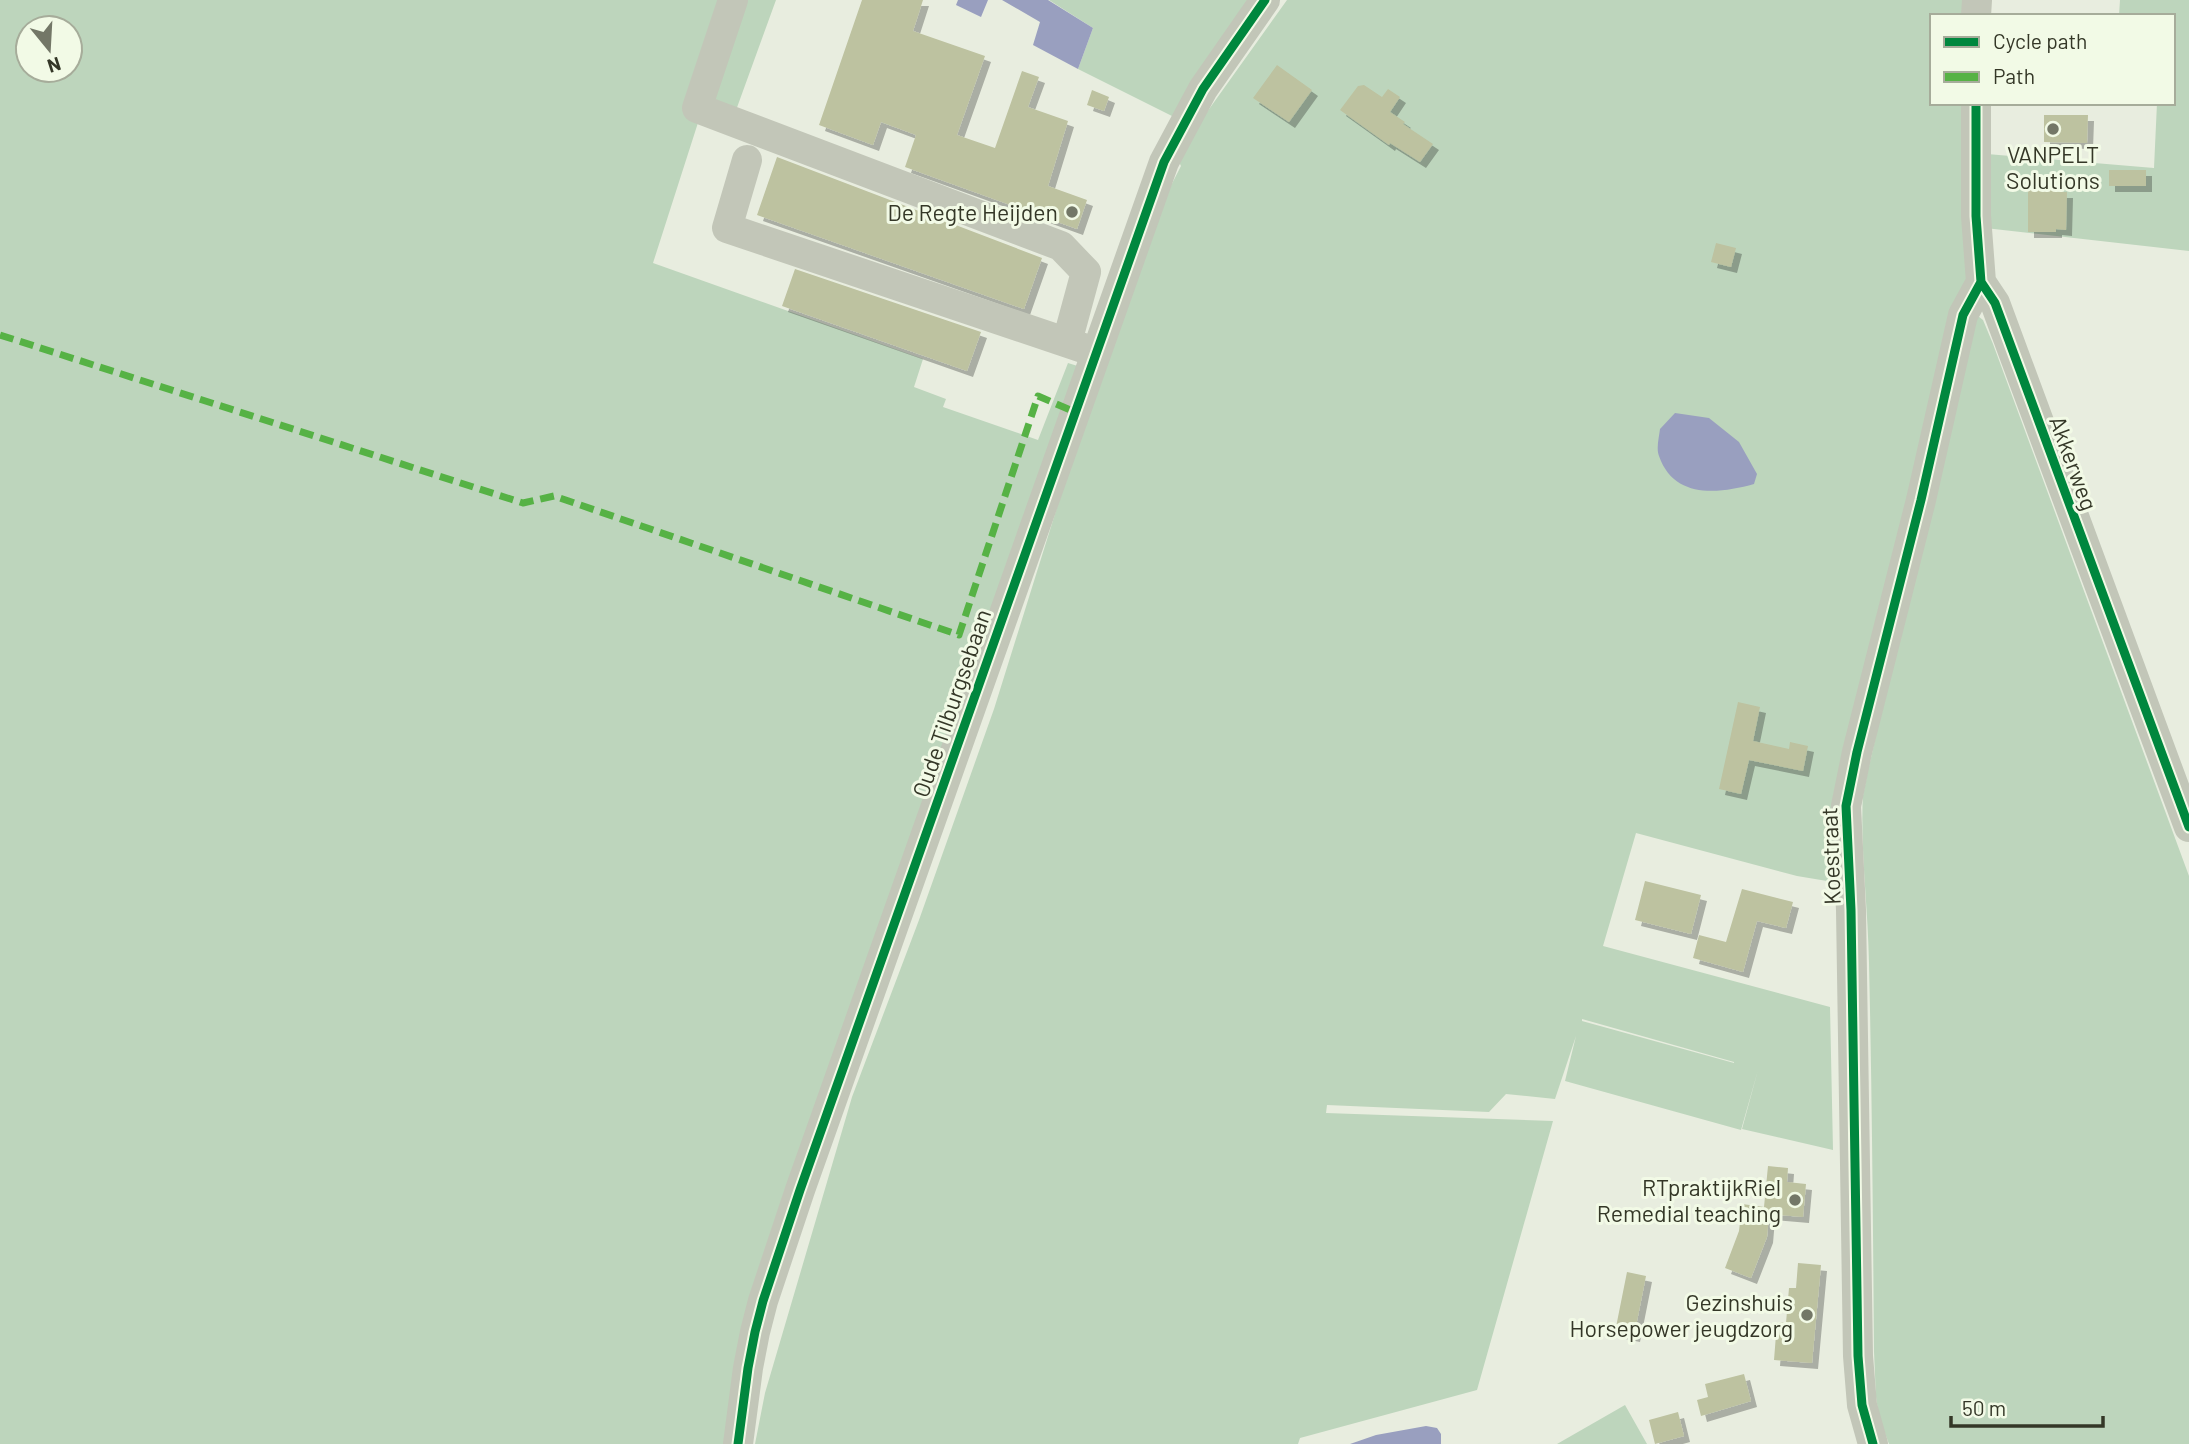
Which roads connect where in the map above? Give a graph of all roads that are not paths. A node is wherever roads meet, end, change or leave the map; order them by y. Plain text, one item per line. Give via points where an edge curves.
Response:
1 (733, 0) edge
2 (1265, 0) edge
3 (1976, 105) edge
4 (747, 160) dead end
5 (1981, 282) junction
6 (1067, 342) junction
7 (1096, 352) junction
8 (2189, 827) edge
9 (738, 1444) edge
10 (1873, 1444) edge

1 - 6 street via 696,108 1061,246 1086,272
2 - 7 street, Oude Tilburgsebaan via 1203,89 1164,162
3 - 5 street, Akkerweg
4 - 6 street via 727,228
5 - 8 street, Akkerweg via 1995,303
5 - 10 street, Koestraat via 1963,315 1846,806 1858,1356 1862,1405
6 - 7 street
7 - 9 street, Oude Tilburgsebaan via 763,1301

